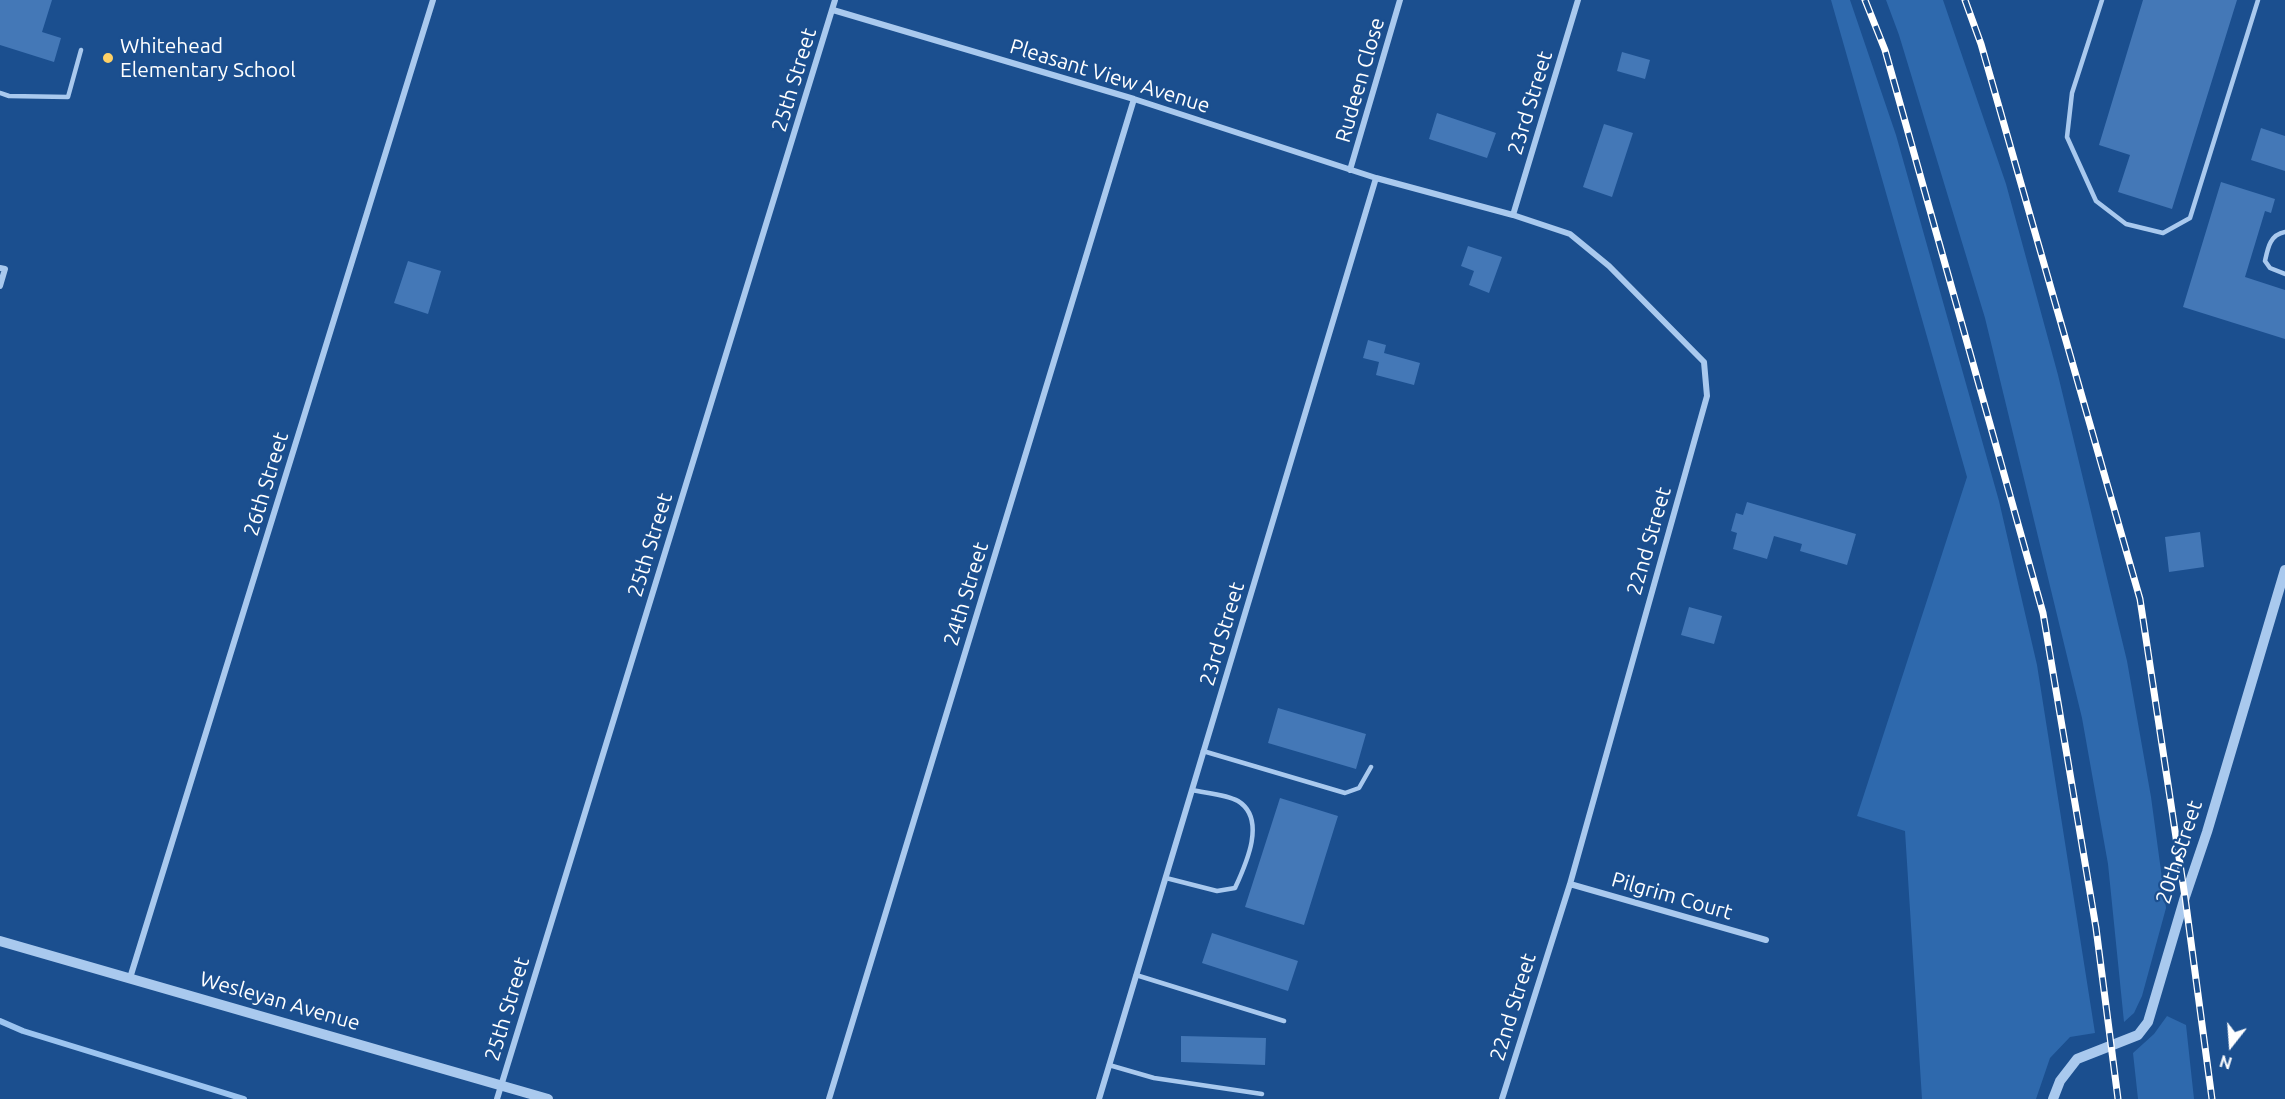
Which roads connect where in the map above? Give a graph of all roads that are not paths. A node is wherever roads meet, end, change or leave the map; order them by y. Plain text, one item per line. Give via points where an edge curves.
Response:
1 (433, 0) edge
2 (835, 0) edge
3 (1400, 0) edge
4 (1578, 0) edge
5 (2103, 0) edge
6 (2258, 0) edge
7 (833, 10) junction
8 (81, 50) dead end
9 (0, 93) edge
10 (1134, 99) junction
11 (1350, 170) junction
12 (1376, 178) junction
13 (1513, 215) junction
14 (2285, 232) edge
15 (2, 268) edge
16 (2285, 274) edge
17 (0, 286) edge
18 (2285, 570) edge
19 (1203, 752) junction
20 (1371, 767) dead end
21 (1192, 790) junction
22 (1166, 878) junction
23 (1570, 884) junction
24 (1766, 940) dead end
25 (0, 941) edge
26 (1136, 975) junction
27 (130, 978) junction
28 (1284, 1021) dead end
29 (1109, 1065) junction
30 (500, 1085) junction
31 (1262, 1094) dead end
32 (497, 1099) edge
33 (548, 1099) edge
34 (829, 1099) edge
35 (1099, 1099) edge
36 (1502, 1099) edge
37 (2053, 1099) edge

1 - 27 street, 26th Street
2 - 7 street, 25th Street
3 - 11 street, Rudeen Close
4 - 13 street, 23rd Street
5 - 6 lane via 2072,93 2067,137 2096,201 2126,224 2163,232 2190,218
7 - 10 street, Pleasant View Avenue
7 - 30 street, 25th Street
8 - 9 lane via 68,97
10 - 11 street, Pleasant View Avenue
10 - 34 street, 24th Street
11 - 12 street, Pleasant View Avenue
12 - 13 street, 22nd Street
12 - 19 street, 23rd Street
13 - 23 street, 22nd Street via 1570,234 1609,266 1704,362 1707,396
14 - 16 lane via 2269,243 2265,261 2270,268
15 - 17 street
18 - 37 street, 20th Street via 2148,1022 2138,1035 2077,1059 2060,1081
19 - 20 lane via 1345,793 1359,788
19 - 21 street, 23rd Street
21 - 22 street, 23rd Street
21 - 22 lane via 1237,800 1249,810 1254,826 1245,865 1235,888 1217,891
22 - 26 street, 23rd Street
23 - 24 street, Pilgrim Court
23 - 36 street, 22nd Street
25 - 27 street, Wesleyan Avenue
26 - 28 lane
26 - 29 street, 23rd Street
27 - 30 street, Wesleyan Avenue
29 - 31 lane via 1154,1078
29 - 35 street, 23rd Street
30 - 32 street, 25th Street
30 - 33 street, Wesleyan Avenue

